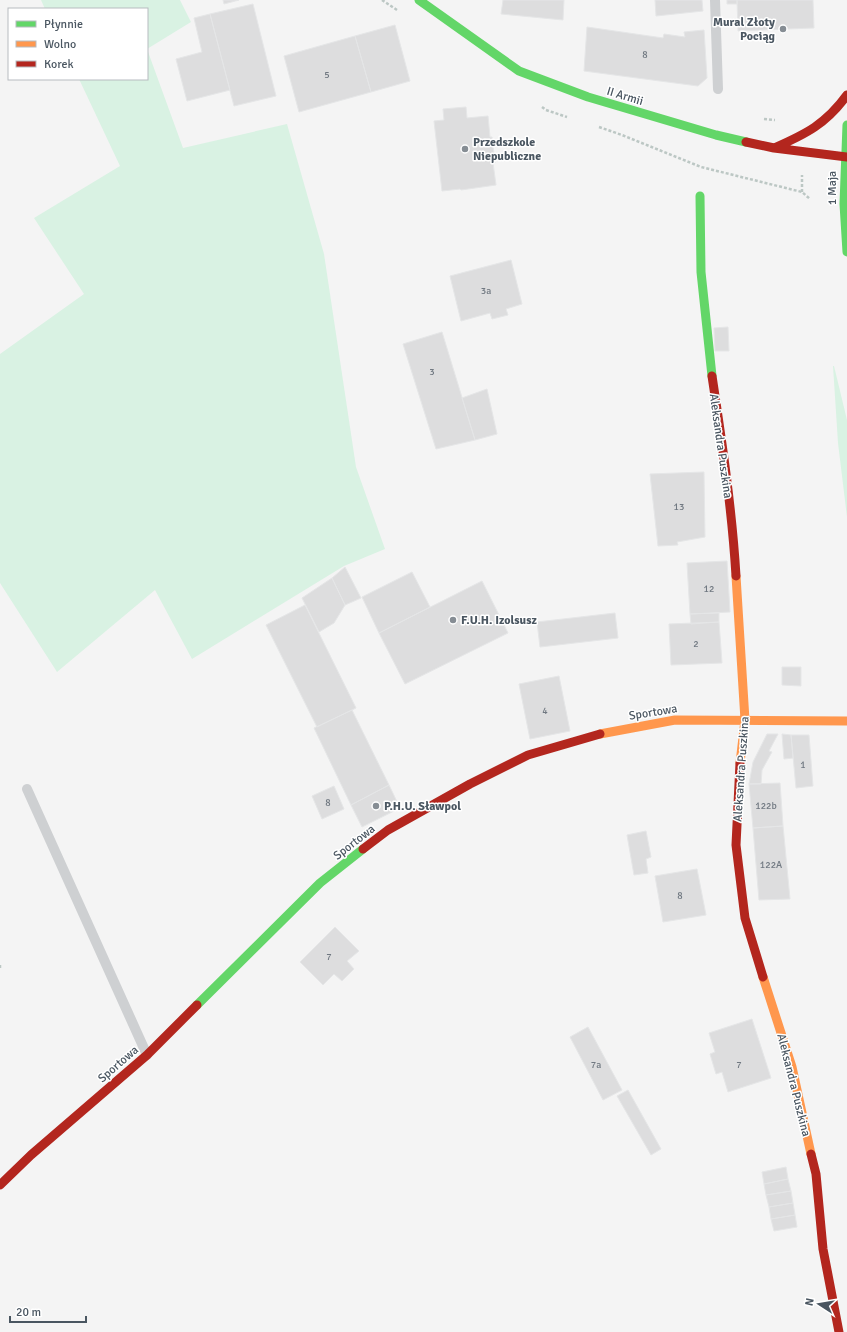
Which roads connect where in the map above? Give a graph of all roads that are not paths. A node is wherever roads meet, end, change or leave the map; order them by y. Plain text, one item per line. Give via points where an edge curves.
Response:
1 (419, 0) edge
2 (715, 0) edge
3 (718, 89) dead end
4 (847, 95) edge
5 (847, 125) edge
6 (774, 148) junction
7 (846, 157) edge
8 (700, 196) dead end
9 (847, 252) edge
10 (745, 720) junction
11 (847, 721) edge
12 (28, 789) dead end
13 (147, 1055) junction
14 (0, 1185) edge
15 (839, 1332) edge

1 - 6 street, II Armii via 519,71 626,109 716,136
2 - 3 lane
4 - 6 street via 824,123
5 - 7 street, 1 Maja
6 - 7 street, II Armii
7 - 9 street, 1 Maja via 844,204
8 - 10 street, Aleksandra Puszkina via 701,272 710,364 735,554
10 - 11 street, Sportowa
10 - 13 street, Sportowa via 675,720 605,733 528,755 470,784 388,830 320,883
10 - 15 street, Aleksandra Puszkina via 736,845 745,918 796,1083 816,1174 824,1249
12 - 13 lane
13 - 14 street, Sportowa

